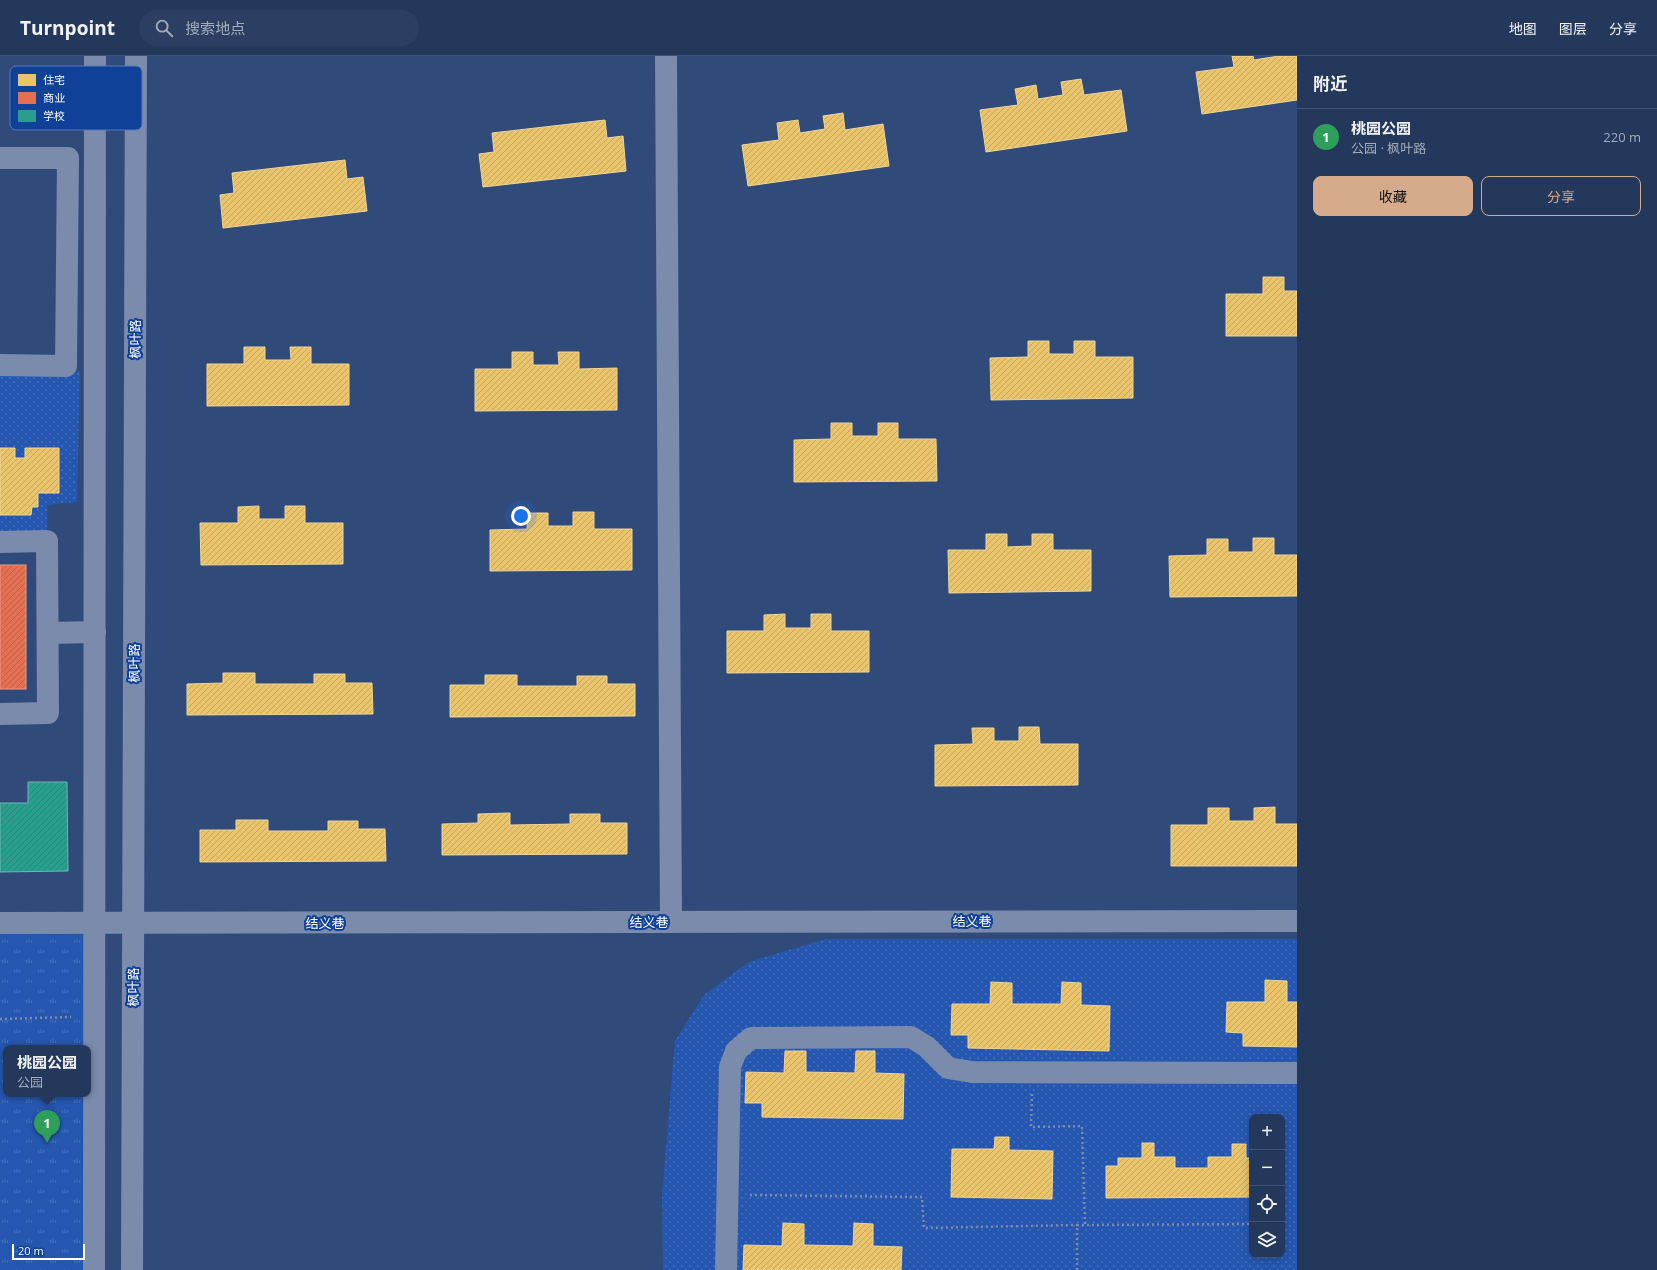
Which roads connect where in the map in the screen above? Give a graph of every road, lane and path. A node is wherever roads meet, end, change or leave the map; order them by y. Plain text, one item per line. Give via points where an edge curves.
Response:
1 (136, 56) edge
2 (666, 56) edge
3 (136, 66) edge
4 (95, 130) edge
5 (136, 130) edge
6 (0, 158) edge
7 (0, 365) edge
8 (0, 542) edge
9 (95, 632) junction
10 (48, 633) junction
11 (0, 714) edge
12 (1297, 921) edge
13 (671, 922) junction
14 (0, 923) edge
15 (94, 923) junction
16 (133, 923) junction
17 (94, 1017) junction
18 (0, 1019) edge
19 (1032, 1072) junction
20 (1297, 1073) edge
21 (727, 1195) junction
22 (1249, 1224) edge
23 (1077, 1226) junction
24 (1085, 1226) junction
25 (94, 1270) edge
26 (132, 1270) edge
27 (726, 1270) edge
28 (1077, 1270) edge

1 - 3 street, 枫叶路
2 - 13 street
4 - 9 street
5 - 16 street, 枫叶路
6 - 7 street via 68,158 66,366
8 - 10 street via 47,541
9 - 10 street
9 - 15 street
10 - 11 street via 48,713
12 - 13 street, 结义巷
13 - 16 street, 结义巷
14 - 15 street, 结义巷
15 - 16 street, 结义巷
15 - 17 street
16 - 26 street, 枫叶路
17 - 18 path
17 - 25 street
19 - 20 street
19 - 21 street via 972,1072 948,1068 927,1047 910,1037 751,1038 736,1051 730,1067
19 - 24 path via 1031,1127 1082,1126
21 - 23 path via 922,1197 924,1228
21 - 27 street
22 - 24 path
23 - 24 path
23 - 28 path

